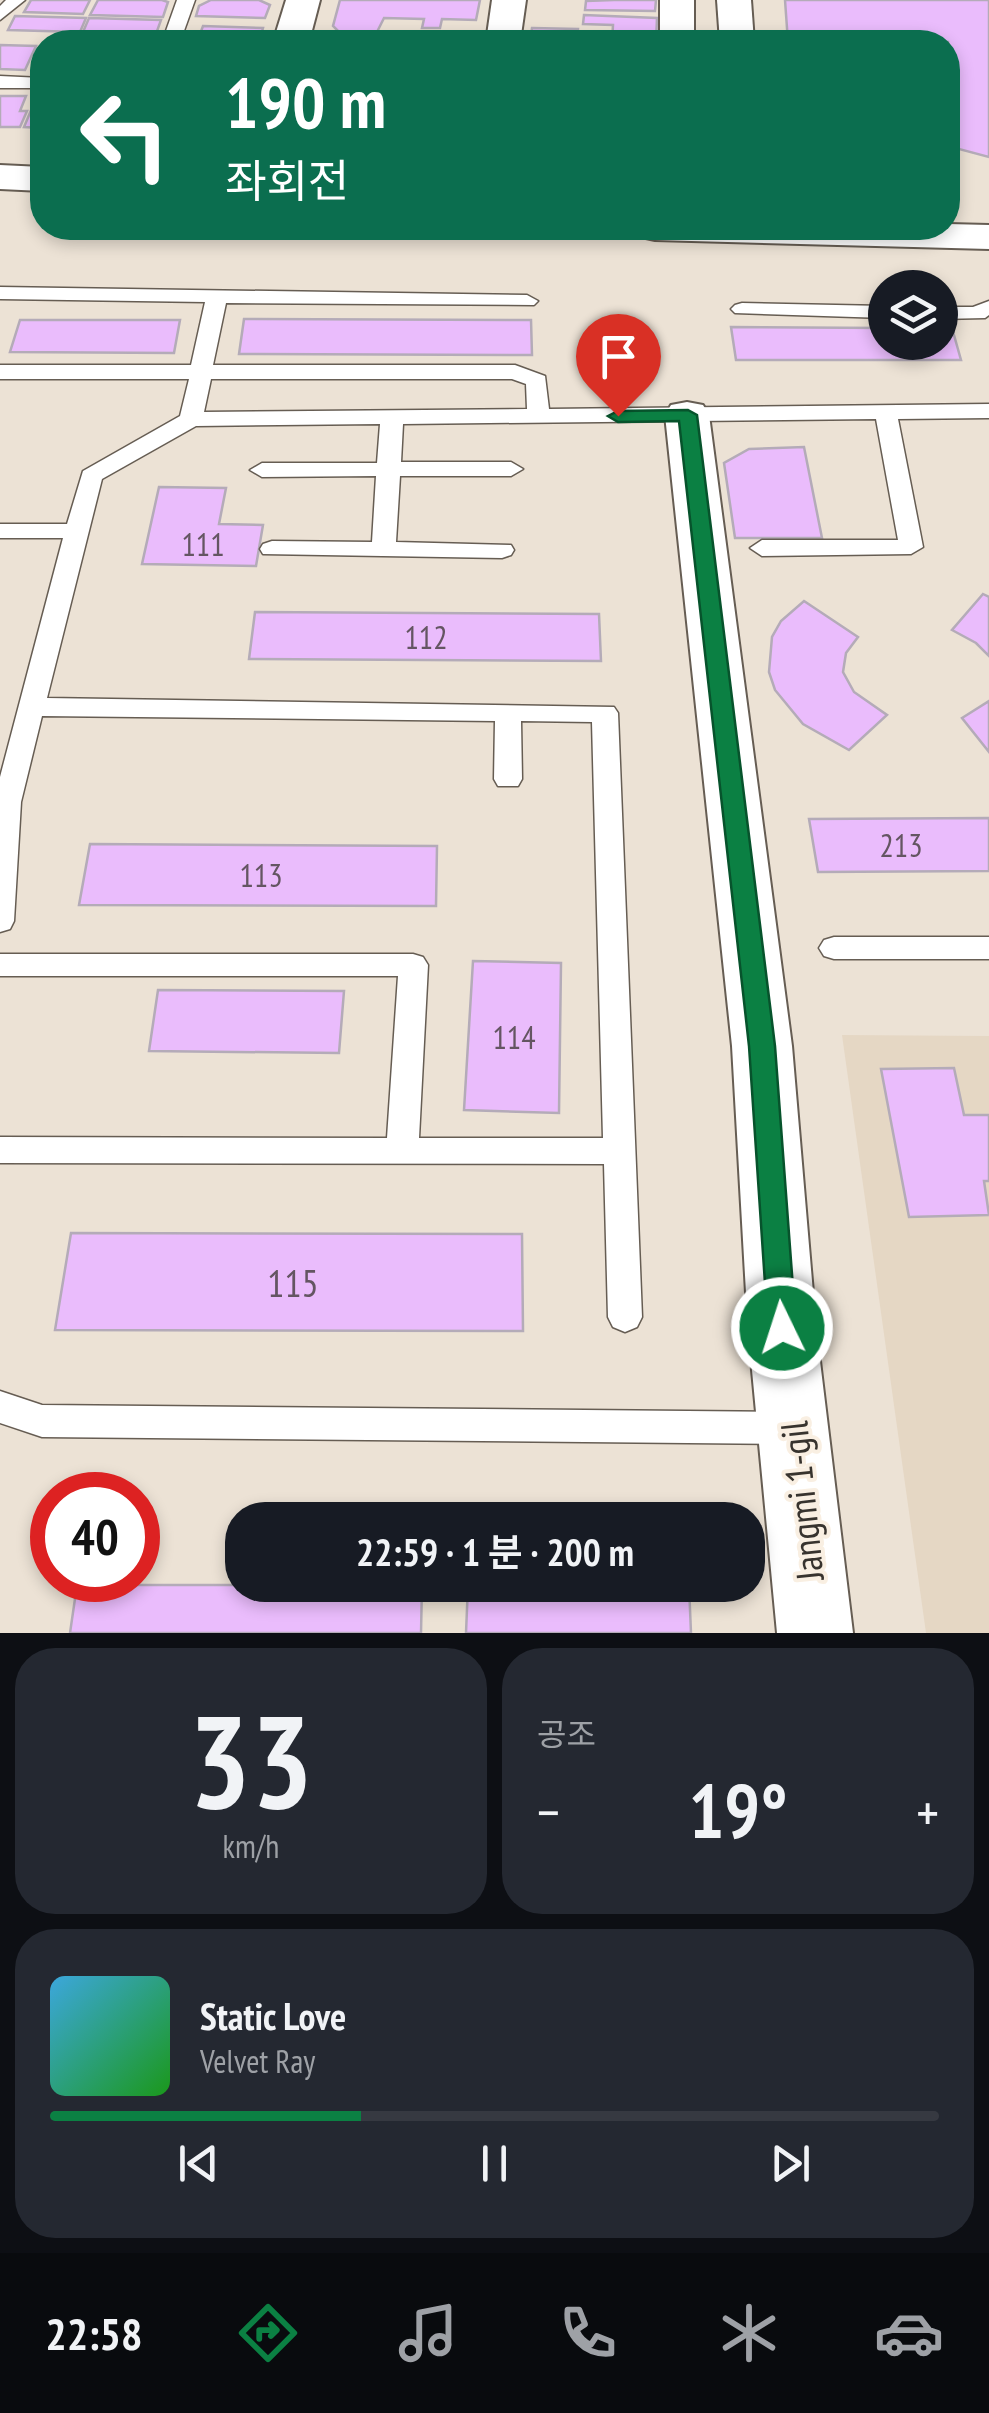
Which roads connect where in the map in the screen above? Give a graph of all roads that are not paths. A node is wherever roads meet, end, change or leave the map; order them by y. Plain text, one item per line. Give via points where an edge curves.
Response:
1 (16, 0) edge
2 (186, 0) edge
3 (303, 0) edge
4 (509, 0) edge
5 (677, 0) edge
6 (734, 0) edge
7 (0, 15) edge
8 (175, 30) edge
9 (294, 30) edge
10 (505, 30) edge
11 (677, 30) edge
12 (736, 30) edge
13 (0, 82) edge
14 (30, 83) edge
15 (23, 185) edge
16 (960, 201) edge
17 (989, 202) edge
18 (0, 212) edge
19 (960, 236) edge
20 (989, 237) edge
21 (0, 293) edge
22 (217, 296) junction
23 (528, 301) dead end
24 (742, 309) dead end
25 (988, 309) edge
26 (868, 312) edge
27 (958, 313) edge
28 (0, 372) edge
29 (200, 374) junction
30 (989, 411) edge
31 (886, 414) junction
32 (688, 415) junction
33 (191, 418) junction
34 (392, 418) junction
35 (538, 418) junction
36 (510, 469) dead end
37 (262, 470) dead end
38 (388, 470) junction
39 (0, 532) edge
40 (76, 532) junction
41 (762, 548) dead end
42 (272, 549) dead end
43 (383, 550) junction
44 (502, 550) dead end
45 (32, 707) junction
46 (508, 712) junction
47 (508, 779) dead end
48 (2, 888) edge
49 (0, 921) edge
50 (834, 948) dead end
51 (989, 948) edge
52 (0, 964) edge
53 (0, 1150) edge
54 (402, 1151) junction
55 (620, 1151) junction
56 (625, 1317) dead end
57 (0, 1410) edge
58 (794, 1428) junction
59 (816, 1633) edge

1 - 7 lane
2 - 8 lane
3 - 9 street
4 - 10 street
5 - 11 street
6 - 12 street
13 - 14 lane
15 - 18 street
16 - 17 street
19 - 20 street
21 - 22 lane
22 - 23 lane
22 - 29 lane
24 - 26 lane
25 - 27 lane
28 - 29 lane
29 - 33 lane
29 - 35 lane via 515,372 537,381
30 - 31 lane
31 - 32 lane
31 - 41 lane via 911,547
32 - 35 lane
32 - 58 street, Jangmi 1-gil via 762,1046
33 - 34 lane
33 - 40 lane via 91,476
34 - 35 lane
34 - 38 lane
36 - 38 lane
37 - 38 lane
38 - 43 lane
39 - 40 lane
40 - 45 lane
42 - 43 lane
43 - 44 lane
45 - 46 lane
45 - 48 lane via 7,802
46 - 47 lane
46 - 55 lane via 605,714
48 - 49 lane
50 - 51 lane
52 - 54 lane via 413,965
53 - 54 lane
54 - 55 lane
55 - 56 lane
57 - 58 lane via 42,1421
58 - 59 street, Jangmi 1-gil

